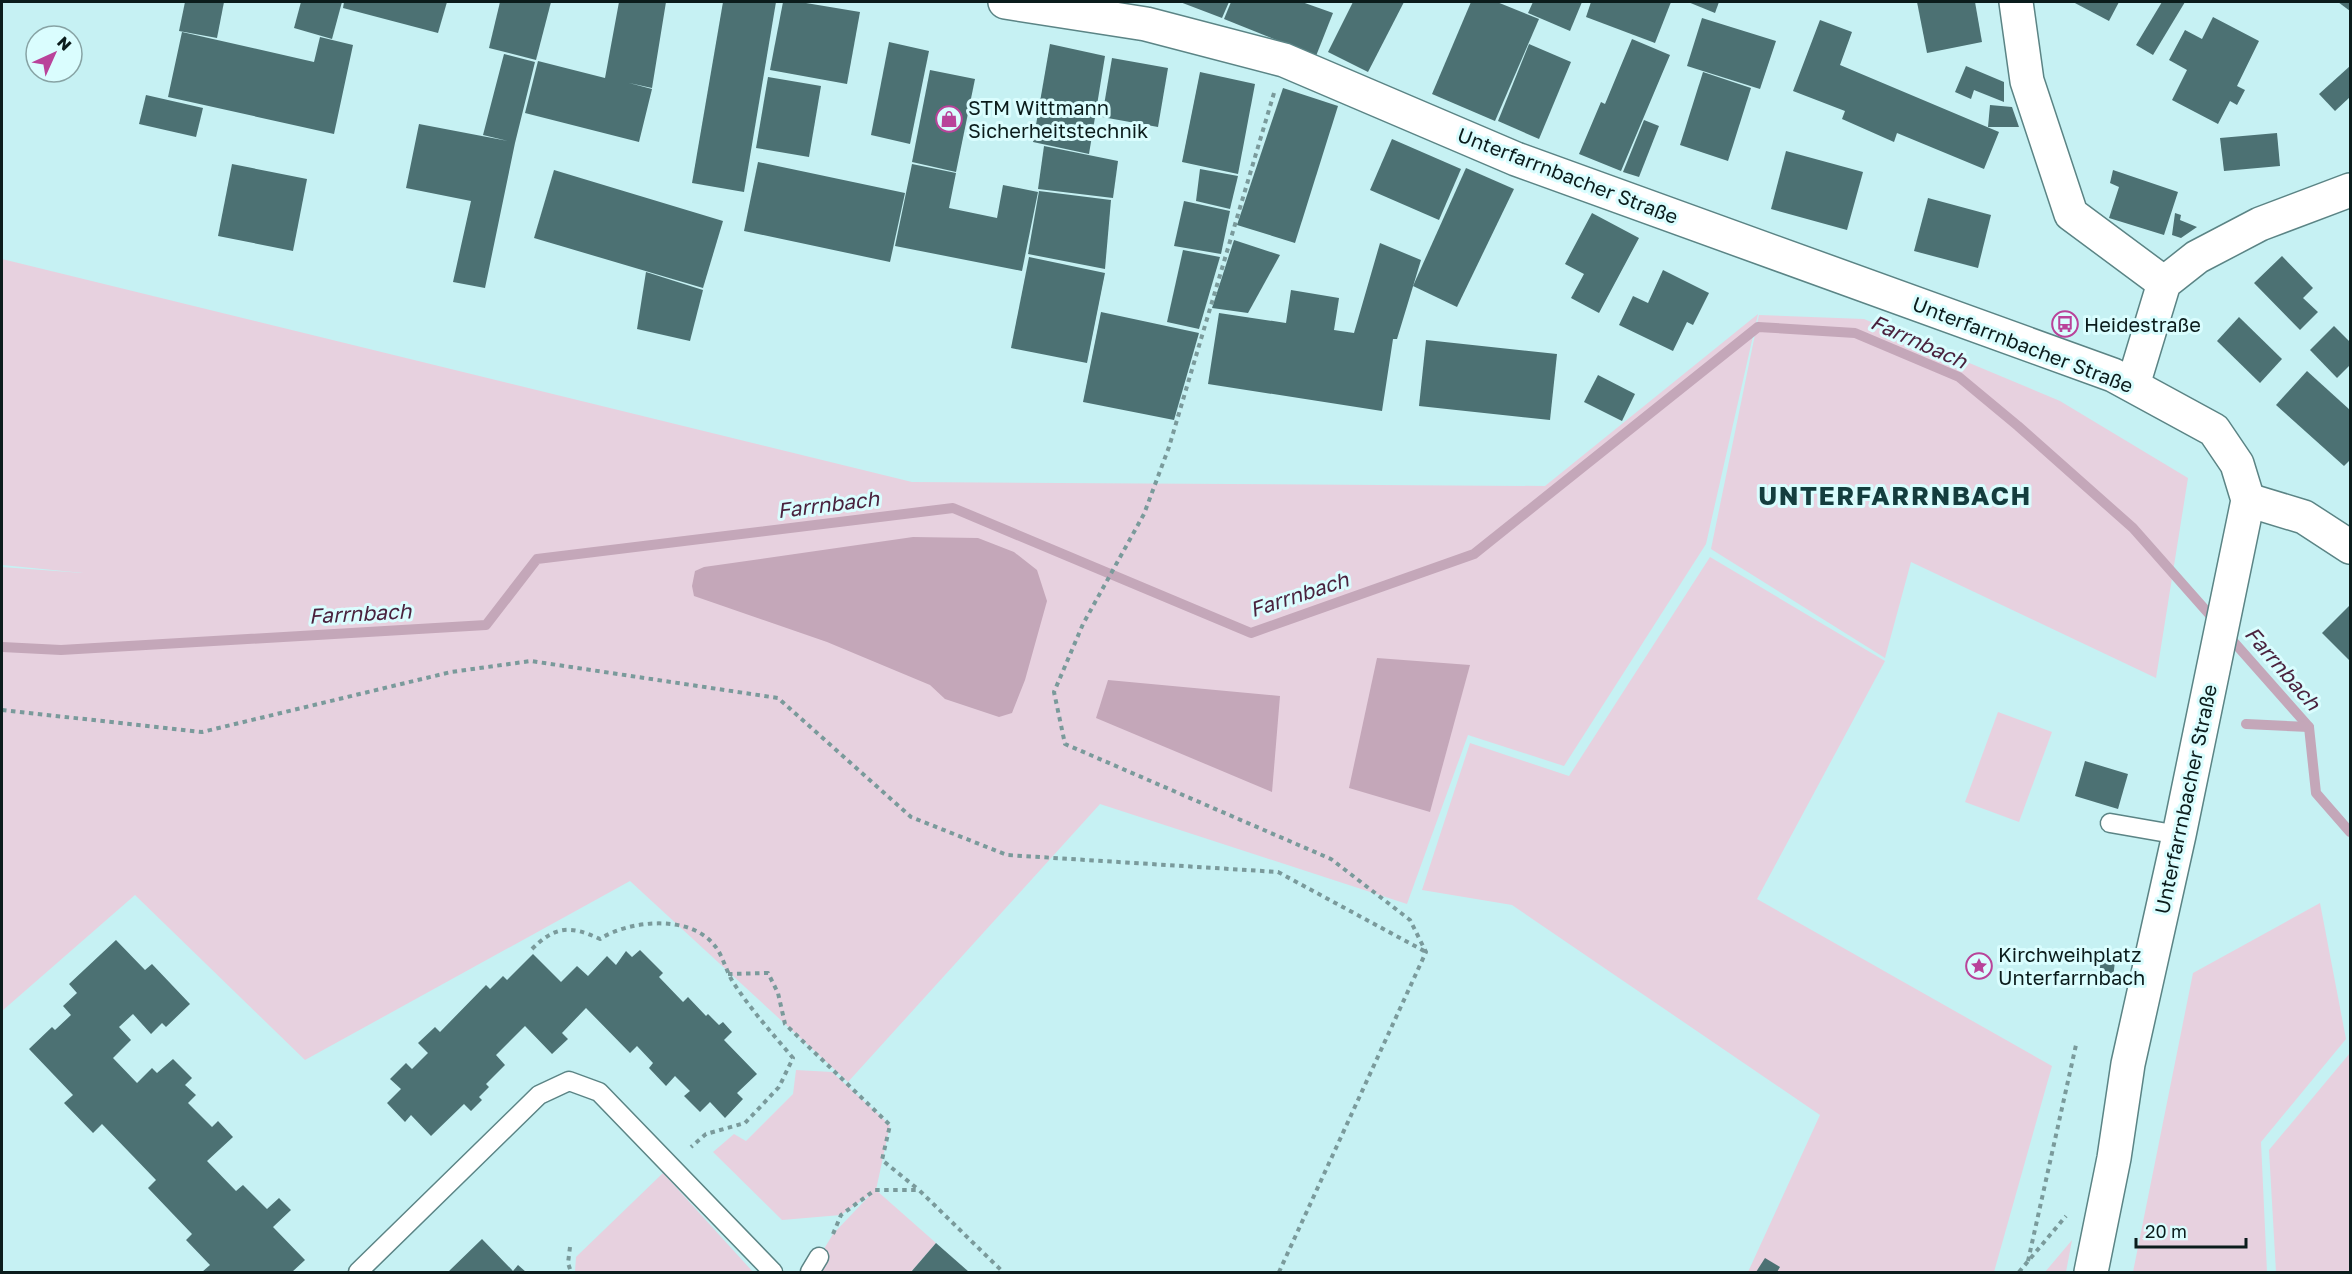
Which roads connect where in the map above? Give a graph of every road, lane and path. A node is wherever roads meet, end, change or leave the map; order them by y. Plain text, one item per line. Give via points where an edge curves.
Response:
1 (1005, 2) edge
2 (2016, 2) edge
3 (1284, 60) junction
4 (2350, 190) edge
5 (2164, 283) junction
6 (2133, 385) junction
7 (2248, 500) junction
8 (2350, 547) edge
9 (2, 710) edge
10 (2110, 823) dead end
11 (2179, 835) junction
12 (532, 949) dead end
13 (1426, 952) junction
14 (728, 974) junction
15 (2076, 1045) dead end
16 (672, 1167) junction
17 (919, 1190) junction
18 (570, 1247) dead end
19 (2028, 1261) dead end
20 (815, 1265) edge
21 (358, 1272) edge
22 (571, 1272) edge
23 (773, 1272) edge
24 (1003, 1272) edge
25 (1279, 1272) edge
26 (2091, 1272) edge

1 - 3 street, Unterfarrnbacher Straße via 1146,24
2 - 5 street via 2027,81 2071,214
3 - 6 street, Unterfarrnbacher Straße via 1516,159
3 - 13 path via 1169,447 1144,514 1083,624 1054,692 1065,744 1331,859 1410,920
4 - 5 street via 2260,224 2197,257
5 - 6 street
6 - 7 street, Unterfarrnbacher Straße via 2214,430 2237,464
7 - 8 street via 2304,517
7 - 11 street, Unterfarrnbacher Straße
9 - 13 path via 202,732 451,672 531,661 778,698 911,817 1006,855 1278,872
10 - 11 lane
11 - 26 street, Unterfarrnbacher Straße via 2128,1065
12 - 14 path via 549,932 581,930 600,939 613,930 660,923 693,930 714,945
13 - 25 path
14 - 16 path via 749,1007 793,1058 779,1087 745,1123 706,1134
14 - 17 path via 768,973 778,993 785,1024 890,1125 882,1160
15 - 19 path
16 - 21 lane via 598,1092 569,1081 539,1095
16 - 23 lane
17 - 20 path via 876,1190 841,1215
17 - 24 path
18 - 22 path

